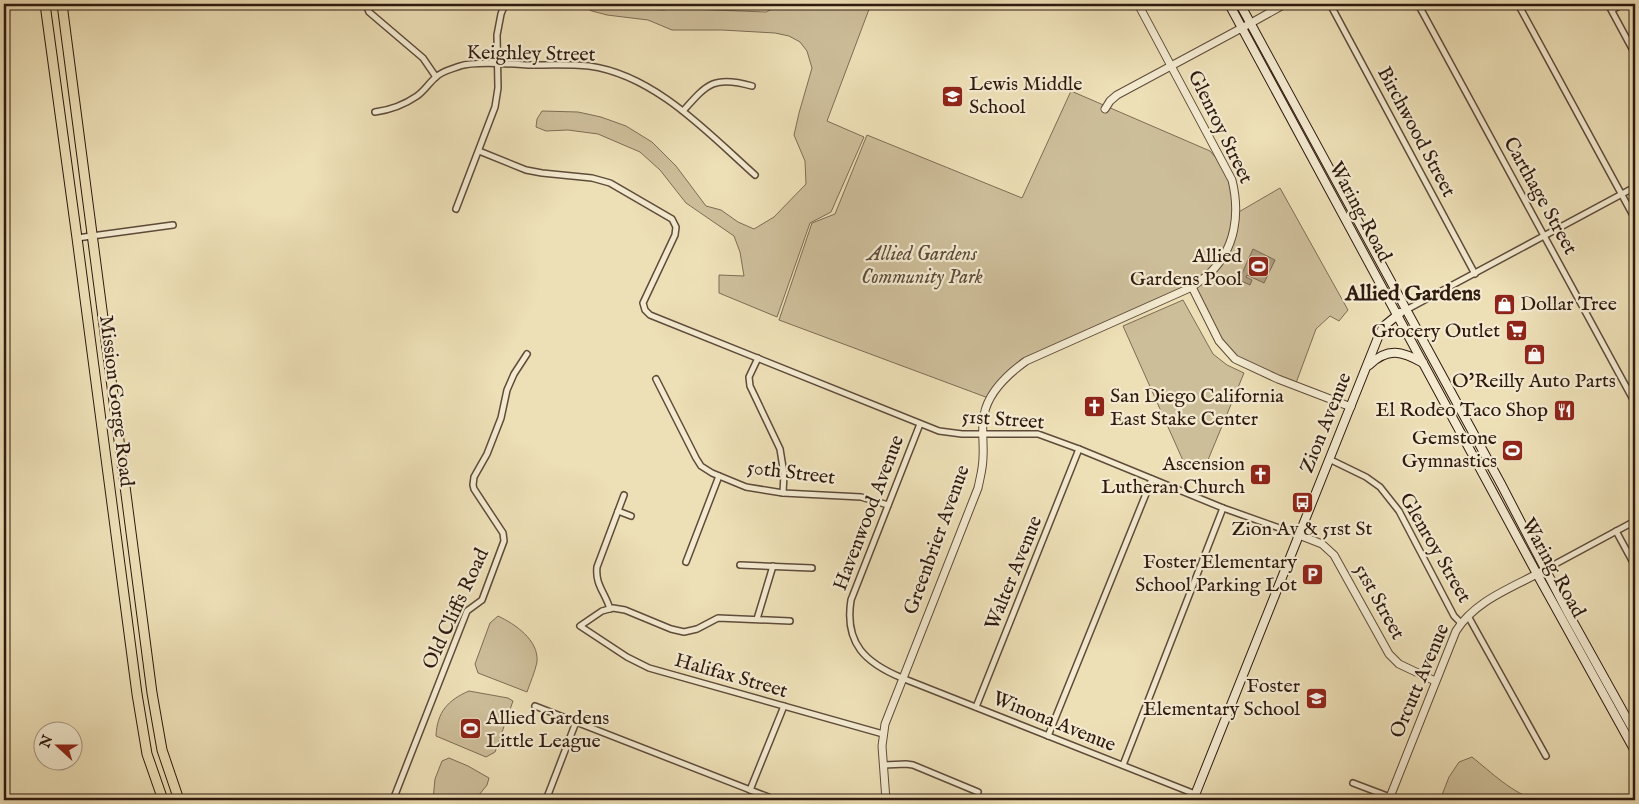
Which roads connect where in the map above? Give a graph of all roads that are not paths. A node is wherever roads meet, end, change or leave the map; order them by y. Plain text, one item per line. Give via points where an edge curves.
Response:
1 (45, 4) edge
2 (62, 4) edge
3 (366, 4) edge
4 (505, 4) edge
5 (1138, 4) edge
6 (1229, 4) edge
7 (1240, 4) edge
8 (1285, 4) edge
9 (1330, 4) edge
10 (1418, 4) edge
11 (1518, 4) edge
12 (1608, 4) edge
13 (1623, 4) edge
14 (1612, 10) junction
15 (1251, 23) junction
16 (1242, 28) junction
17 (1635, 54) edge
18 (498, 64) junction
19 (1172, 66) junction
20 (436, 77) junction
21 (752, 86) dead end
22 (1104, 109) dead end
23 (682, 111) junction
24 (375, 112) dead end
25 (479, 151) junction
26 (755, 175) dead end
27 (1635, 187) edge
28 (1622, 194) junction
29 (456, 209) dead end
30 (1635, 219) edge
31 (173, 225) dead end
32 (92, 236) junction
33 (1545, 236) junction
34 (77, 238) junction
35 (1475, 274) junction
36 (1192, 287) junction
37 (1406, 310) junction
38 (1397, 314) junction
39 (527, 354) dead end
40 (758, 358) junction
41 (1423, 363) junction
42 (1366, 367) junction
43 (656, 379) dead end
44 (1635, 403) edge
45 (1351, 406) junction
46 (920, 424) junction
47 (982, 434) junction
48 (1079, 449) junction
49 (1329, 459) junction
50 (719, 476) junction
51 (1152, 479) junction
52 (783, 493) junction
53 (624, 495) dead end
54 (888, 505) junction
55 (1223, 508) junction
56 (618, 511) junction
57 (631, 516) dead end
58 (1635, 521) edge
59 (1616, 531) junction
60 (1299, 535) junction
61 (686, 562) dead end
62 (740, 565) dead end
63 (773, 566) junction
64 (1635, 566) edge
65 (812, 568) dead end
66 (1546, 569) junction
67 (1537, 574) junction
68 (610, 609) junction
69 (1468, 616) junction
70 (757, 619) junction
71 (790, 621) dead end
72 (1461, 624) junction
73 (902, 678) junction
74 (1435, 681) junction
75 (535, 706) dead end
76 (784, 706) junction
77 (976, 707) junction
78 (576, 722) junction
79 (1635, 733) edge
80 (883, 734) junction
81 (1048, 736) junction
82 (1635, 751) edge
83 (1546, 756) dead end
84 (1123, 765) junction
85 (884, 766) junction
86 (1353, 783) dead end
87 (750, 790) junction
88 (978, 792) dead end
89 (1194, 797) edge
90 (1390, 799) edge
91 (163, 800) edge
92 (179, 800) edge
93 (393, 800) edge
94 (546, 800) edge
95 (776, 800) edge
96 (886, 800) edge

1 - 34 main road, Mission Gorge Road
2 - 32 main road, Mission Gorge Road
3 - 20 street via 369,12 423,58
4 - 18 street via 498,36
5 - 19 street, Glenroy Street
6 - 16 main road, Waring Road
7 - 15 main road, Waring Road
8 - 15 street
9 - 35 street, Birchwood Street
10 - 33 street, Carthage Street
11 - 28 street
12 - 14 street
13 - 14 street
14 - 17 street
15 - 16 street
15 - 37 main road, Waring Road
16 - 19 street
16 - 38 main road, Waring Road
18 - 20 street, Keighley Street via 463,66
18 - 23 street, Keighley Street via 588,66 608,70 648,87
18 - 25 street via 496,101
19 - 22 street via 1117,95
19 - 36 street, Glenroy Street via 1232,180 1236,197 1235,229 1227,251 1211,273
20 - 24 street, Keighley Street via 409,101
21 - 23 street via 732,81 715,83 702,90
23 - 26 street, Keighley Street
25 - 29 street
25 - 40 street, 51st Street via 534,172 610,183 672,219 676,234 643,303 645,310
27 - 28 street, Zion Avenue
28 - 30 street
28 - 33 street, Zion Avenue
31 - 32 street
32 - 34 street
32 - 92 main road, Mission Gorge Road via 152,692 162,750
33 - 35 street, Zion Avenue
33 - 44 street, Carthage Street
34 - 91 main road, Mission Gorge Road via 137,694 147,754
35 - 37 street, Zion Avenue
36 - 45 street via 1219,341 1235,359
36 - 47 street, Greenbrier Avenue via 1026,360 1011,372 986,405
37 - 38 main road, Zion Avenue
37 - 66 main road, Waring Road
38 - 41 main road, Waring Road
38 - 42 main road, Zion Avenue via 1384,326
39 - 93 street, Old Cliffs Road via 507,390 501,418 473,485 503,533 504,540 482,600 467,611
40 - 46 street, 51st Street
40 - 52 street via 749,377 750,386 780,448
41 - 42 main road via 1411,356 1390,352
41 - 67 main road, Waring Road
42 - 45 main road, Zion Avenue
43 - 50 street, 50th Street via 701,466
45 - 49 main road, Zion Avenue
46 - 47 street, 51st Street via 939,431
46 - 54 street, Havenwood Avenue
47 - 48 street, 51st Street via 1038,434
47 - 73 street, Greenbrier Avenue via 984,458 978,488
48 - 51 street, 51st Street
48 - 77 street, Walter Avenue
49 - 60 main road, Zion Avenue
49 - 72 street, Glenroy Street via 1380,487 1398,511
50 - 52 street, 50th Street via 746,487
50 - 61 street
51 - 55 street, 51st Street
51 - 81 street
52 - 54 street, 50th Street via 860,497
53 - 56 street
54 - 73 street, Havenwood Avenue via 850,600 849,616 862,653 878,667
55 - 60 street, 51st Street
55 - 84 street
56 - 57 street
56 - 68 street via 597,566 596,577
58 - 59 street, Orcutt Avenue
59 - 64 street
59 - 66 street, Orcutt Avenue
60 - 74 street, 51st Street via 1322,544 1334,555 1389,654 1398,664
60 - 89 main road, Zion Avenue
62 - 63 street
63 - 65 street
63 - 70 street
66 - 67 street, Orcutt Avenue
66 - 79 main road, Waring Road
67 - 69 street, Orcutt Avenue via 1492,598
67 - 82 main road, Waring Road
68 - 70 street via 625,610 684,632 718,618
68 - 76 street, Halifax Street via 580,626 649,668
69 - 72 street, Orcutt Avenue
69 - 83 street, Glenroy Street
70 - 71 street
72 - 74 street, Orcutt Avenue
73 - 77 street, Winona Avenue
73 - 80 street, Greenbrier Avenue
74 - 90 street, Orcutt Avenue
75 - 78 street
76 - 80 street, Halifax Street
76 - 87 street
77 - 81 street, Winona Avenue
78 - 87 street
78 - 94 street
80 - 85 street, Greenbrier Avenue
81 - 84 street, Winona Avenue
84 - 89 street, Winona Avenue
85 - 88 street via 913,765
85 - 96 street, Greenbrier Avenue
86 - 90 street
87 - 95 street

